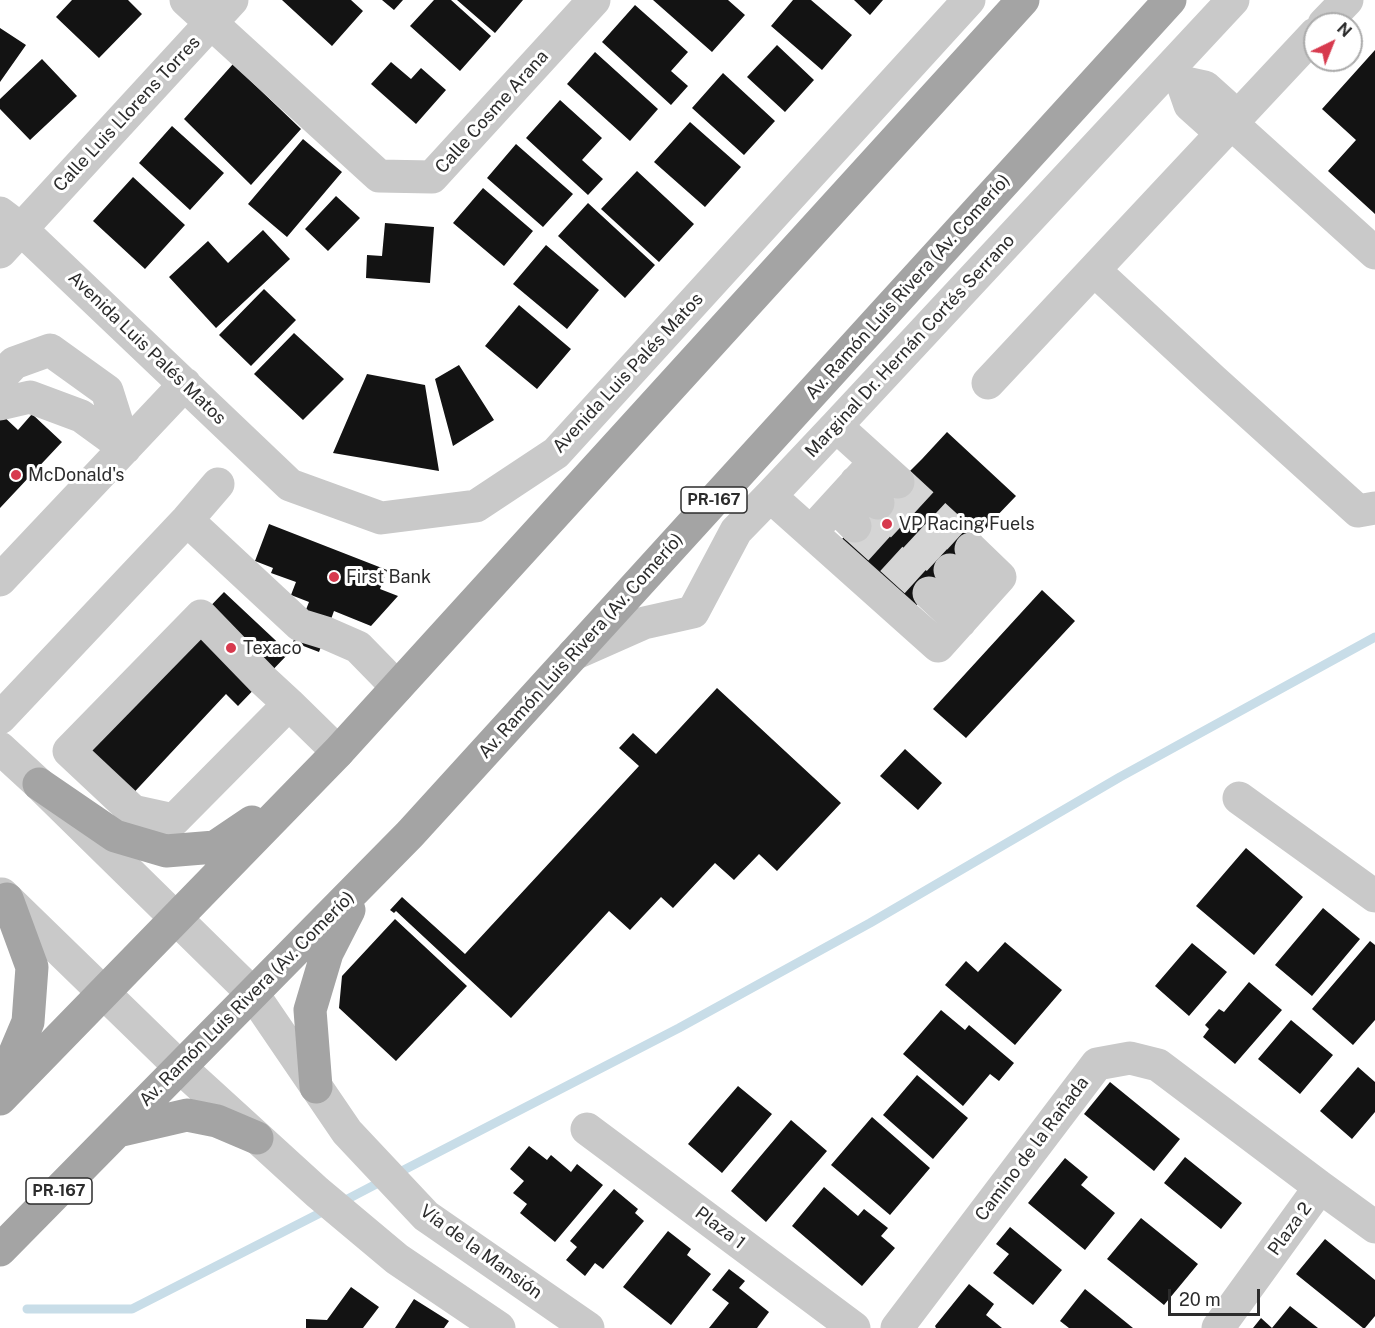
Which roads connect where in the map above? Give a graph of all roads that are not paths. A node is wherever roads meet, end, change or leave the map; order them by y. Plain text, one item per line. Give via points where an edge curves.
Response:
1 (186, 0) edge
2 (594, 0) edge
3 (969, 0) edge
4 (1023, 0) edge
5 (1170, 0) edge
6 (1233, 0) edge
7 (1347, 0) edge
8 (222, 11) edge
9 (1336, 12) edge
10 (1303, 47) edge
11 (1175, 76) junction
12 (1231, 123) junction
13 (7, 231) edge
14 (1375, 253) edge
15 (1094, 270) junction
16 (0, 378) edge
17 (988, 383) dead end
18 (185, 384) junction
19 (0, 404) edge
20 (836, 426) junction
21 (125, 448) junction
22 (218, 484) dead end
23 (770, 496) junction
24 (1375, 508) edge
25 (187, 520) junction
26 (811, 532) junction
27 (0, 580) edge
28 (970, 611) junction
29 (574, 654) junction
30 (397, 687) junction
31 (288, 704) junction
32 (0, 718) edge
33 (0, 748) edge
34 (69, 751) junction
35 (338, 752) junction
36 (39, 784) junction
37 (306, 786) junction
38 (1239, 798) dead end
39 (363, 881) junction
40 (3, 896) edge
41 (1375, 896) edge
42 (176, 918) junction
43 (104, 993) junction
44 (253, 994) junction
45 (181, 1068) junction
46 (316, 1087) junction
47 (0, 1088) edge
48 (0, 1099) edge
49 (587, 1129) dead end
50 (118, 1131) junction
51 (258, 1138) junction
52 (1320, 1188) junction
53 (1375, 1227) edge
54 (0, 1250) edge
55 (499, 1328) edge
56 (588, 1328) edge
57 (854, 1328) edge
58 (897, 1328) edge
59 (1218, 1328) edge

1 - 8 street, Calle Cosme Arana
2 - 8 street, Calle Cosme Arana via 432,177 379,176
3 - 18 street, Avenida Luis Palés Matos via 556,453 476,506 381,518 290,485
4 - 30 main road
5 - 29 main road, Av. Ramón Luis Rivera (Av. Comerío) / PR-167
6 - 11 street, Marginal Dr. Hernán Cortés Serrano
7 - 9 street
8 - 13 street, Calle Luis Llorens Torres
10 - 12 street
11 - 12 street via 1205,87 1225,105
11 - 20 street, Marginal Dr. Hernán Cortés Serrano
12 - 14 street
12 - 15 street
13 - 18 street, Avenida Luis Palés Matos
15 - 17 street
15 - 24 street via 1358,511
16 - 21 street via 14,363 50,350 107,391
18 - 21 street
19 - 21 street via 30,397 81,416
20 - 23 street, Marginal Dr. Hernán Cortés Serrano
20 - 26 street via 877,482 845,516
21 - 27 street
22 - 25 street
23 - 26 street
23 - 29 street, Marginal Dr. Hernán Cortés Serrano via 735,531 693,612 644,623
25 - 30 street via 300,625 358,647
25 - 32 street
26 - 28 street via 938,646
28 - 28 street via 1000,577 950,570
29 - 39 main road, Av. Ramón Luis Rivera (Av. Comerío) / PR-167
30 - 35 main road
31 - 34 street via 174,820 133,811
31 - 34 street via 201,616
31 - 35 street
33 - 36 street, Vía de la Mansión
34 - 36 street
35 - 37 main road
36 - 37 main road via 115,836 166,851 215,847
36 - 42 street, Vía de la Mansión
37 - 42 main road
38 - 41 street
39 - 44 main road, Av. Ramón Luis Rivera (Av. Comerío) / PR-167
39 - 46 main road via 327,953 310,1010
40 - 43 street
40 - 47 main road via 32,967 28,1022
42 - 43 main road
42 - 44 street, Vía de la Mansión
43 - 45 street
43 - 48 main road
44 - 45 main road, Av. Ramón Luis Rivera (Av. Comerío) / PR-167
44 - 46 street, Vía de la Mansión
45 - 50 main road, Av. Ramón Luis Rivera (Av. Comerío) / PR-167
45 - 51 street
46 - 56 street, Vía de la Mansión via 347,1132 426,1216
49 - 57 street, Plaza 1
50 - 51 main road via 187,1115 217,1121
50 - 54 main road, Av. Ramón Luis Rivera (Av. Comerío) / PR-167
51 - 55 street via 397,1259
52 - 53 street, Camino de la Rañada
52 - 58 street, Camino de la Rañada via 1158,1065 1130,1058 1097,1064
52 - 59 street, Plaza 2

